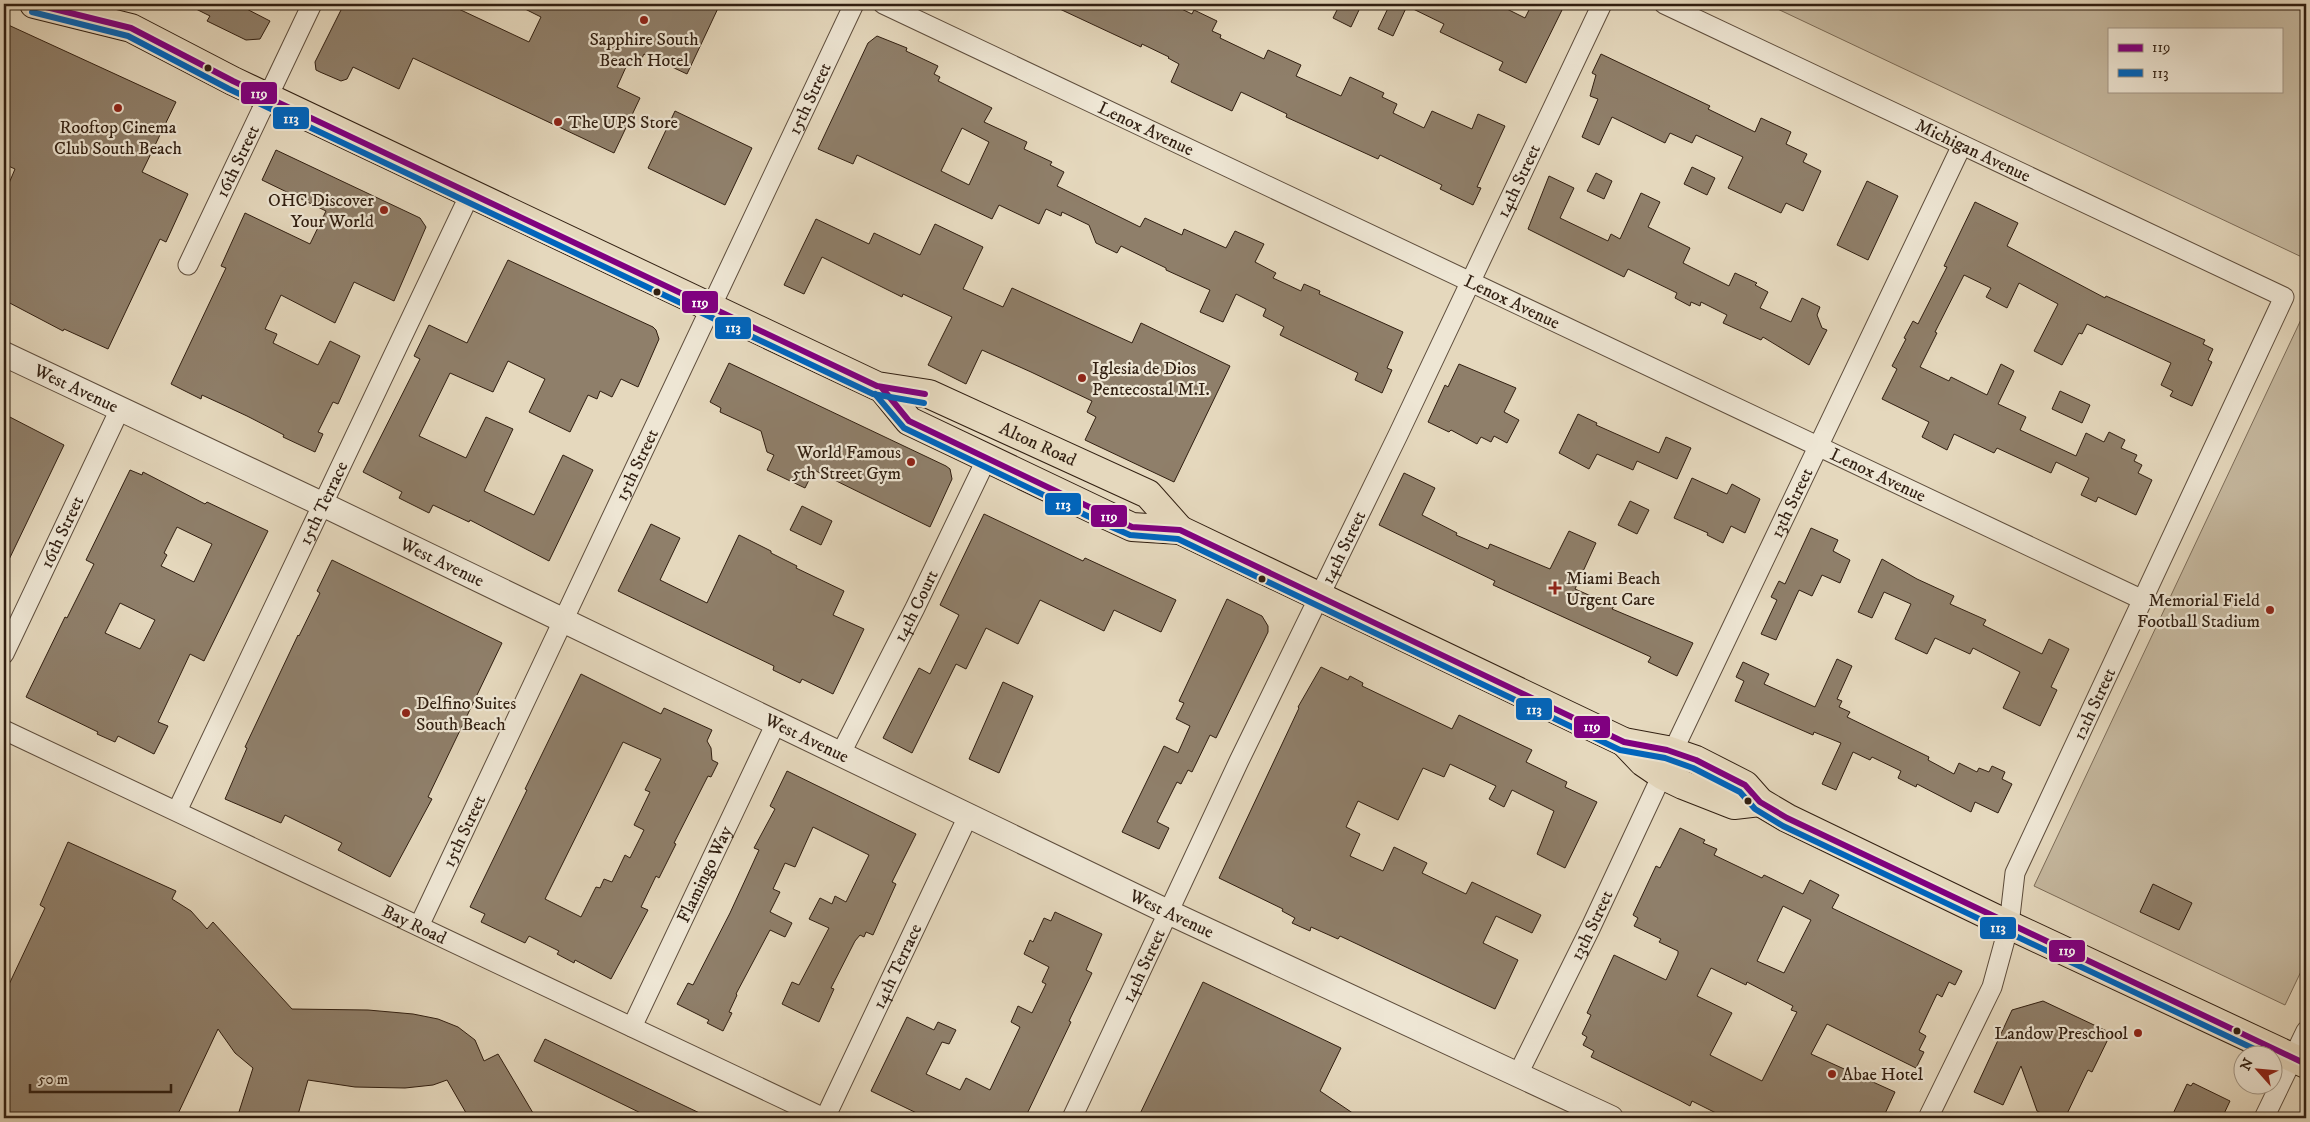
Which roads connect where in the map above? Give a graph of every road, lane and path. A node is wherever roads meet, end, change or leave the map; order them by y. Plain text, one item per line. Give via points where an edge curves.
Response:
1 (34, 4) edge
2 (108, 4) edge
3 (312, 4) edge
4 (854, 4) edge
5 (883, 4) edge
6 (1602, 4) edge
7 (1664, 4) edge
8 (131, 28) junction
9 (268, 97) junction
10 (1962, 145) junction
11 (470, 194) junction
12 (188, 265) dead end
13 (1471, 281) junction
14 (2284, 297) joint
15 (712, 308) junction
16 (4, 354) edge
17 (882, 388) junction
18 (120, 409) junction
19 (985, 420) junction
20 (914, 423) junction
21 (1819, 446) junction
22 (987, 458) junction
23 (1122, 484) junction
24 (324, 505) junction
25 (1180, 530) junction
26 (1319, 596) junction
27 (2142, 600) junction
28 (563, 622) junction
29 (4, 654) edge
30 (776, 723) junction
31 (4, 730) edge
32 (841, 753) junction
33 (1667, 763) junction
34 (177, 811) junction
35 (969, 814) junction
36 (1168, 912) junction
37 (2009, 925) junction
38 (419, 926) junction
39 (632, 1027) junction
40 (2306, 1031) edge
41 (2300, 1060) edge
42 (1518, 1074) junction
43 (824, 1118) edge
44 (1072, 1118) edge
45 (1611, 1118) edge
46 (1928, 1118) edge
47 (2264, 1118) edge

1 - 8 highway, Alton Road
2 - 8 highway, Alton Road
3 - 9 street, 16th Street
4 - 15 street, 15th Street
5 - 13 street, Lenox Avenue
6 - 13 street, 14th Street
7 - 10 street, Michigan Avenue
8 - 9 highway, Alton Road
9 - 11 highway, Alton Road
9 - 12 street, 16th Street
10 - 14 street, Michigan Avenue
10 - 21 street, 13th Street
11 - 15 highway, Alton Road
11 - 24 street, 15th Terrace
13 - 21 street, Lenox Avenue
13 - 26 street, 14th Street
14 - 27 street, 12th Street
15 - 17 highway, Alton Road
15 - 28 street, 15th Street
16 - 18 street, West Avenue
17 - 19 highway, Alton Road via 929,394
17 - 20 highway, Alton Road
18 - 24 street, West Avenue
18 - 29 street, 16th Street
19 - 20 highway
19 - 23 highway, Alton Road
20 - 22 highway, Alton Road
21 - 27 street, Lenox Avenue
21 - 33 street, 13th Street
22 - 23 highway via 1016,461
22 - 25 highway, Alton Road via 1132,527
22 - 32 street, 14th Court
23 - 25 highway, Alton Road via 1148,494
24 - 28 street, West Avenue
24 - 34 street, 15th Terrace
25 - 26 highway, Alton Road
26 - 33 highway, Alton Road via 1624,742 1643,762
26 - 36 street, 14th Street
27 - 37 street, 12th Street via 2015,873
28 - 30 street, West Avenue
28 - 38 street, 15th Street
30 - 32 street, West Avenue
30 - 39 street, Flamingo Way
31 - 34 street, Bay Road
32 - 35 street, West Avenue
33 - 37 highway, Alton Road via 1696,760 1745,784 1760,802 1787,818
33 - 42 street, 13th Street
34 - 38 street, Bay Road
35 - 36 street, West Avenue
35 - 43 street, 14th Terrace
36 - 42 street, West Avenue
36 - 44 street, 14th Street
37 - 41 highway, Alton Road
37 - 46 street, 12th Street via 1992,988
38 - 39 street, Bay Road
39 - 43 street, Bay Road
40 - 41 street
41 - 47 street
42 - 45 street, West Avenue

